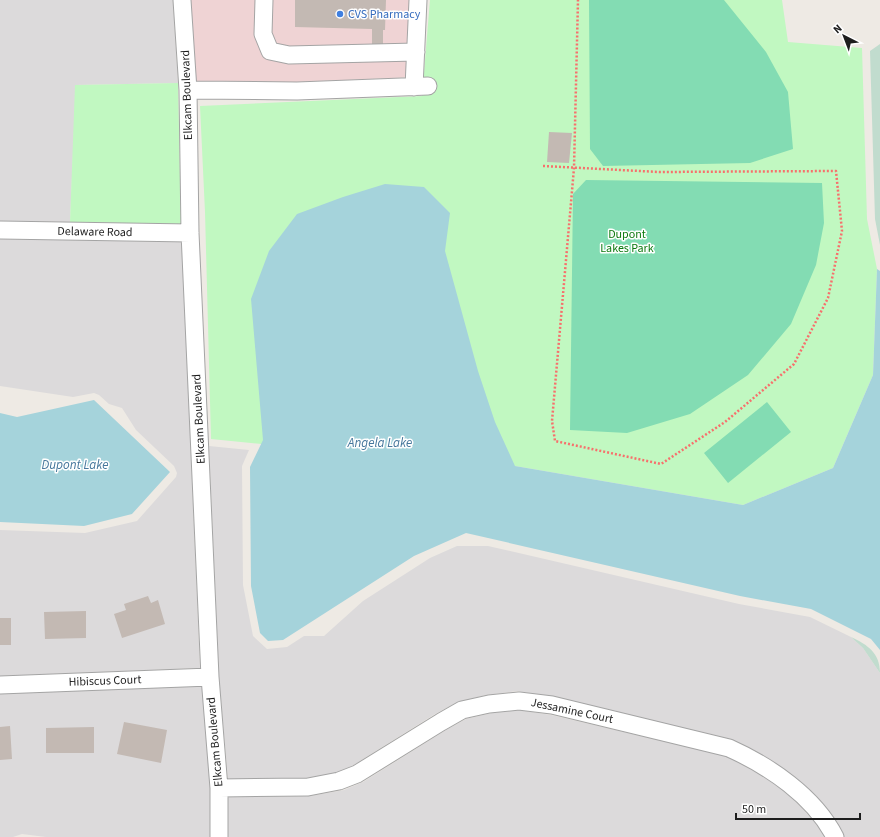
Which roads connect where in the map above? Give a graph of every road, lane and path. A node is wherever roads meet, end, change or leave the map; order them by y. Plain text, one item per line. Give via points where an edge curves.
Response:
1 (182, 0) edge
2 (264, 0) edge
3 (418, 0) edge
4 (578, 0) edge
5 (416, 52) junction
6 (188, 90) junction
7 (543, 166) dead end
8 (574, 168) junction
9 (0, 230) edge
10 (190, 233) junction
11 (210, 676) junction
12 (0, 685) edge
13 (219, 788) junction
14 (219, 837) edge
15 (835, 837) edge

1 - 6 street, Elkcam Boulevard
2 - 5 street via 263,34 270,51 289,55
3 - 5 street
4 - 8 path
5 - 6 street via 421,86 297,91
6 - 10 street, Elkcam Boulevard
7 - 8 path
8 - 8 path via 659,172 836,171 842,231 828,298 794,364 725,422 660,464 555,441 552,421
9 - 10 street, Delaware Road
10 - 11 street, Elkcam Boulevard
11 - 12 street, Hibiscus Court
11 - 13 street, Elkcam Boulevard
13 - 14 street, Elkcam Boulevard
13 - 15 street, Jessamine Court via 308,787 339,781 357,774 462,710 519,701 552,706 729,748 750,757 794,786 829,825

